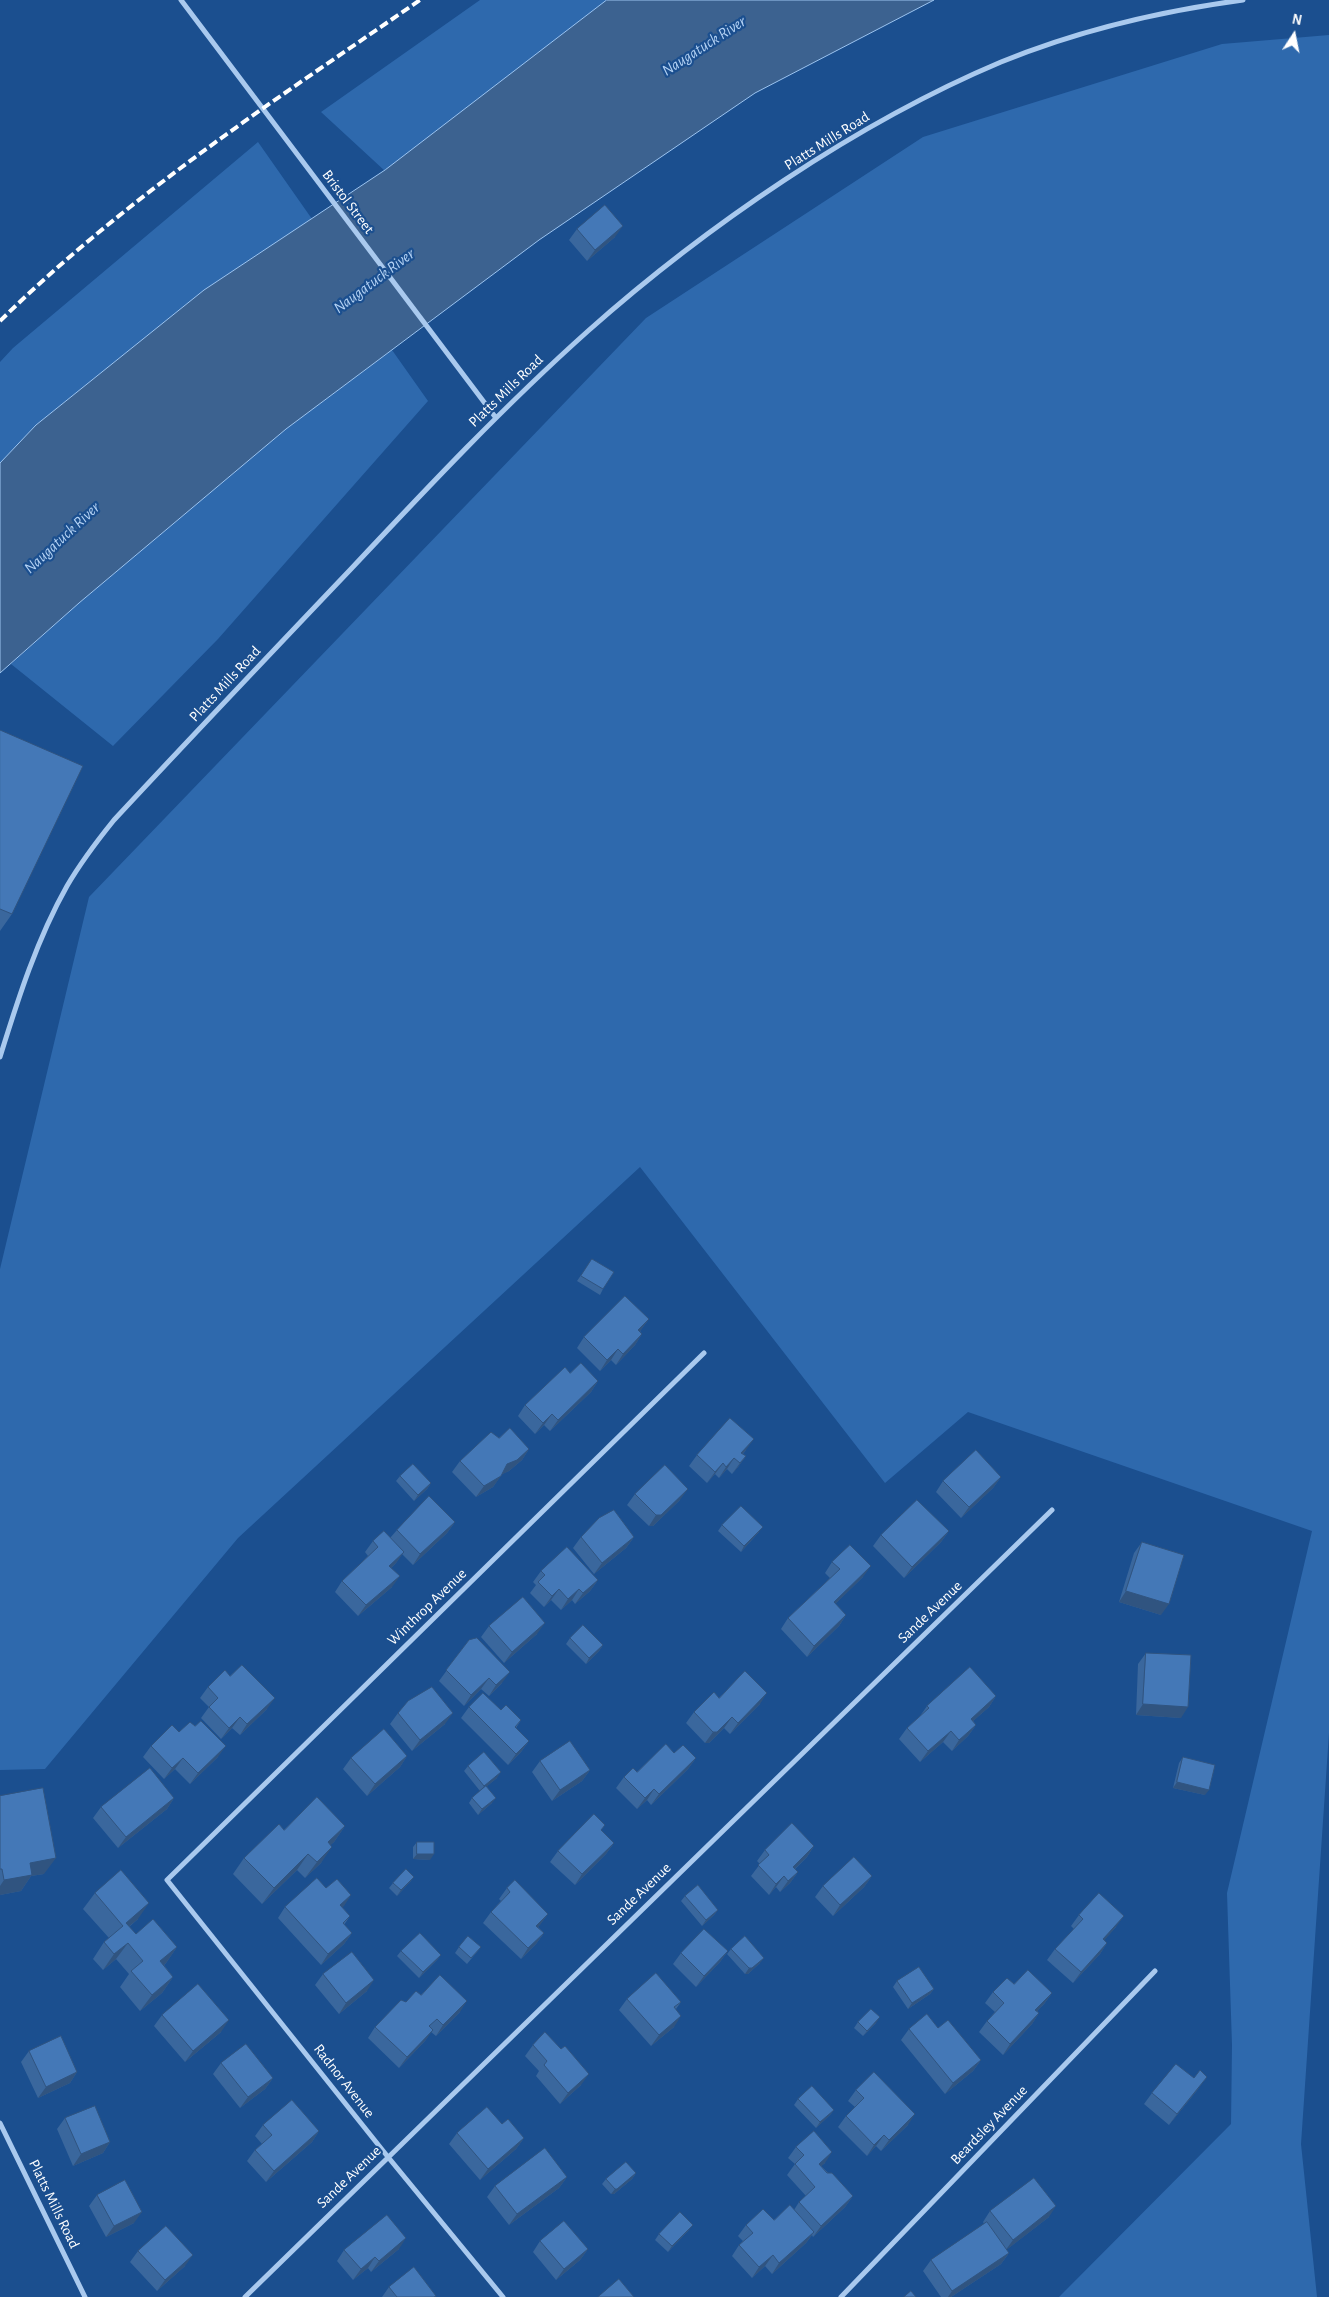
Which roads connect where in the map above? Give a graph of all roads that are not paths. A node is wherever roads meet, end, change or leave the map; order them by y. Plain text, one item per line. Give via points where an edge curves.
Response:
1 (181, 0) edge
2 (1243, 0) edge
3 (496, 418) junction
4 (0, 1057) edge
5 (704, 1353) dead end
6 (1052, 1510) dead end
7 (167, 1880) joint
8 (1156, 1971) dead end
9 (0, 2123) edge
10 (388, 2157) junction
11 (85, 2297) edge
12 (245, 2297) edge
13 (503, 2297) edge
14 (841, 2297) edge

1 - 3 street, Bristol Street
2 - 3 street, Platts Mills Road via 1147,18 1075,36 1002,62 880,122 802,170 689,248 586,332
3 - 4 street, Platts Mills Road via 114,820 88,852 66,887 46,929
5 - 7 street, Winthrop Avenue
6 - 10 street, Sande Avenue
7 - 10 street, Radnor Avenue
8 - 14 street, Beardsley Avenue
9 - 11 street, Platts Mills Road
10 - 12 street, Sande Avenue
10 - 13 street, Radnor Avenue

